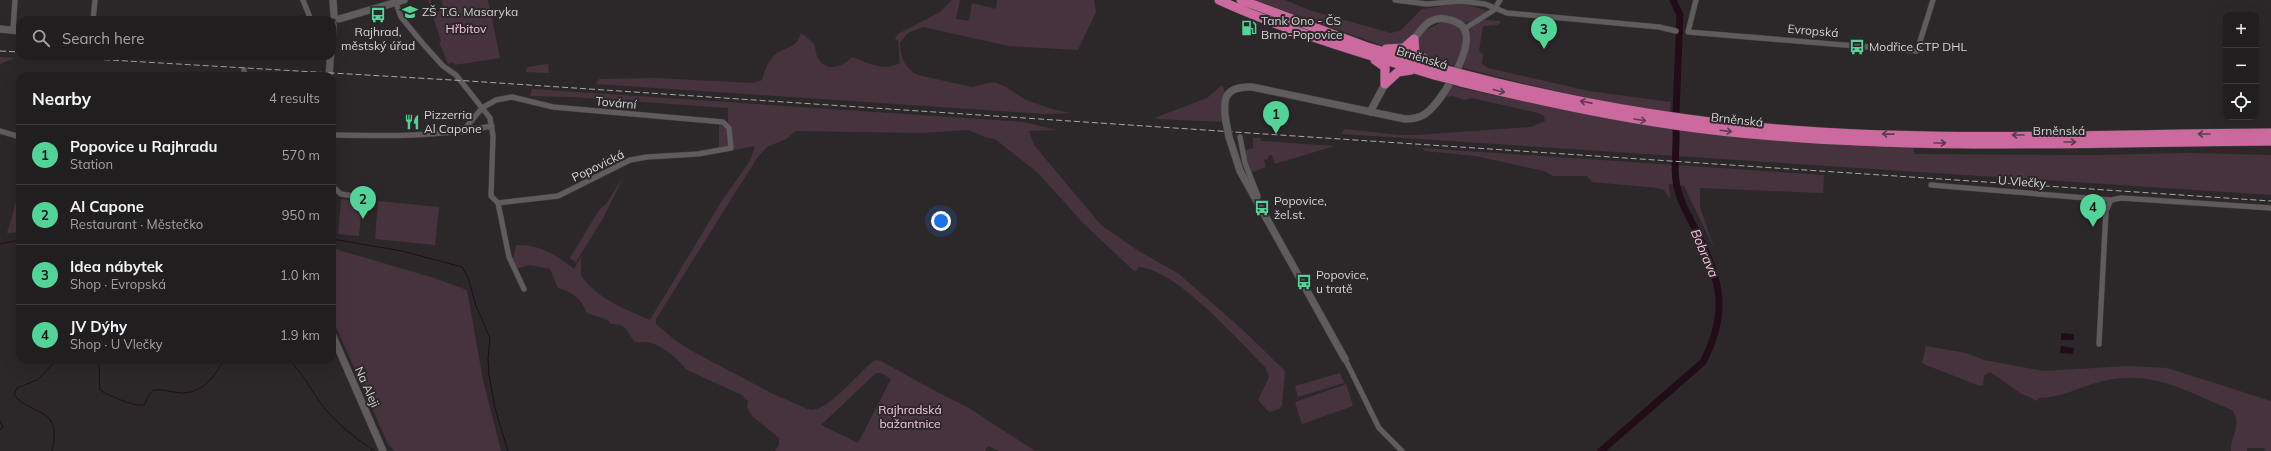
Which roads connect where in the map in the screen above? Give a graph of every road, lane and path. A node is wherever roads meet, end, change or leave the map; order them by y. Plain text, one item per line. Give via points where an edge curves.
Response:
1 (15, 0) edge
2 (95, 0) edge
3 (303, 0) edge
4 (333, 0) edge
5 (404, 0) edge
6 (1219, 0) edge
7 (1241, 0) edge
8 (1244, 0) edge
9 (1395, 0) edge
10 (1500, 0) edge
11 (1696, 0) edge
12 (1933, 0) edge
13 (396, 3) junction
14 (1254, 6) junction
15 (1494, 10) junction
16 (16, 16) edge
17 (93, 16) edge
18 (309, 16) edge
19 (333, 16) edge
20 (336, 20) edge
21 (0, 29) edge
22 (1464, 29) junction
23 (16, 30) edge
24 (1676, 31) dead end
25 (1414, 39) junction
26 (1367, 47) junction
27 (1358, 51) junction
28 (330, 60) edge
29 (1417, 70) junction
30 (329, 72) edge
31 (1440, 73) junction
32 (1385, 84) junction
33 (482, 108) junction
34 (1370, 112) junction
35 (1687, 123) junction
36 (492, 126) junction
37 (0, 131) edge
38 (462, 132) junction
39 (2271, 133) edge
40 (336, 135) edge
41 (16, 136) edge
42 (1240, 137) dead end
43 (2271, 141) edge
44 (732, 148) joint
45 (1931, 185) dead end
46 (336, 190) edge
47 (360, 197) dead end
48 (2111, 200) junction
49 (1256, 201) junction
50 (498, 203) junction
51 (2271, 208) edge
52 (524, 289) dead end
53 (336, 343) edge
54 (2099, 344) dead end
55 (1345, 359) joint
56 (382, 450) edge
57 (1402, 451) edge

1 - 16 street
2 - 17 street
3 - 18 street
4 - 19 street
5 - 13 street
6 - 27 highway, Brněnská via 1240,10
7 - 14 highway
8 - 14 highway
9 - 15 street via 1427,4 1461,1 1485,4
10 - 15 street
11 - 12 street, Evropská via 1688,32 1917,51
13 - 20 street
13 - 33 street via 401,17 424,46 443,66 456,75
14 - 26 highway, Brněnská
15 - 22 street
15 - 24 street via 1659,27
21 - 23 street
22 - 25 street via 1451,21 1436,19 1426,25
22 - 34 street via 1467,44 1462,59 1426,113 1408,119
25 - 26 highway via 1408,46 1400,49
25 - 31 highway via 1414,50
26 - 31 highway, Brněnská
27 - 29 highway, Brněnská
27 - 32 highway via 1382,64 1386,70
28 - 30 street
29 - 31 highway, Brněnská
29 - 32 highway via 1400,71
31 - 35 highway, Brněnská, bridge via 1536,100
32 - 34 street
33 - 36 street via 490,118
33 - 38 street, Tovární
33 - 44 street, Tovární via 496,100 512,97 553,106 723,122 729,128
34 - 49 street, bridge via 1252,87 1230,90 1224,106 1229,137 1234,158
39 -> 35 highway, Brněnská via 1986,136 1873,134
35 -> 43 highway, Brněnská via 1762,135 1879,142
36 - 38 street
36 - 50 street via 491,196
37 - 41 street
38 - 40 street via 412,136
42 - 49 street via 1245,163 1258,196
44 - 50 street, Popovická via 698,154 647,156 630,160 558,196
45 - 48 street, U Vlečky
46 - 47 street via 341,194
48 - 51 street, U Vlečky via 2121,198
48 - 54 street via 2106,211
49 - 55 street
50 - 52 street via 510,258
53 - 56 street, Na Aleji
55 - 57 street via 1379,428

